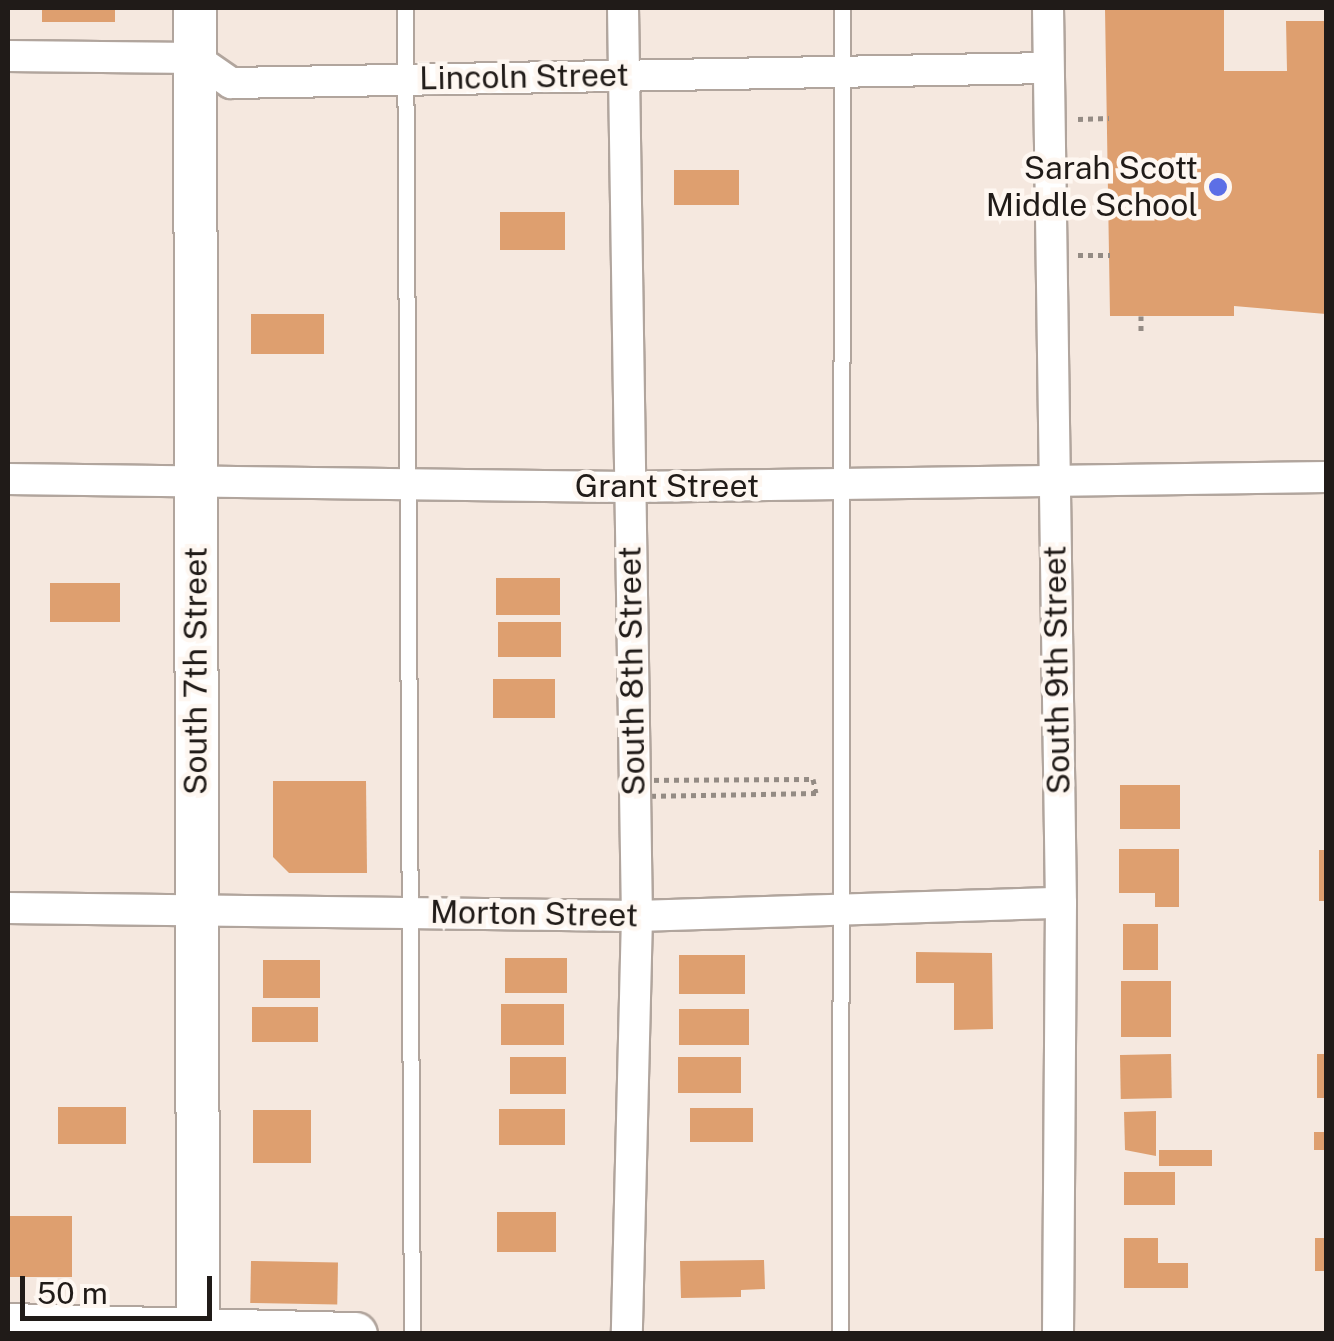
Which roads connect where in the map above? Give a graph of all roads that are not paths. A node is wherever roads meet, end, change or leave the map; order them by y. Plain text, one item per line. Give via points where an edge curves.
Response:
1 (195, 8) edge
2 (405, 8) edge
3 (623, 8) edge
4 (842, 8) edge
5 (1048, 8) edge
6 (8, 56) edge
7 (195, 58) junction
8 (1048, 68) junction
9 (842, 71) junction
10 (622, 74) junction
11 (405, 79) junction
12 (1054, 477) junction
13 (1326, 477) edge
14 (8, 479) edge
15 (195, 482) junction
16 (410, 485) junction
17 (839, 485) junction
18 (629, 488) junction
19 (1061, 903) junction
20 (8, 908) edge
21 (198, 910) junction
22 (839, 910) junction
23 (410, 912) junction
24 (637, 916) junction
25 (12, 1328) edge
26 (198, 1330) edge
27 (356, 1334) edge
28 (412, 1334) edge
29 (627, 1334) edge
30 (840, 1334) edge
31 (1058, 1334) edge

1 - 7 main road, South 7th Street
2 - 11 lane
3 - 10 street, South 8th Street
4 - 9 lane
5 - 8 street, South 9th Street
6 - 7 street, Lincoln Street
7 - 11 street, Lincoln Street via 231,83
7 - 15 main road, South 7th Street
8 - 9 street, Lincoln Street
8 - 12 street, South 9th Street
9 - 10 street, Lincoln Street
9 - 17 lane
10 - 11 street, Lincoln Street
10 - 18 street, South 8th Street
11 - 16 lane
12 - 13 street, Grant Street
12 - 17 street, Grant Street
12 - 19 street, South 9th Street
14 - 15 street, Grant Street
15 - 16 street, Grant Street
15 - 21 main road, South 7th Street
16 - 18 street, Grant Street
16 - 23 lane
17 - 18 street, Grant Street
17 - 22 lane
18 - 24 street, South 8th Street
19 - 22 street, Morton Street
19 - 31 street, South 9th Street
20 - 21 street, Morton Street
21 - 23 street, Morton Street
21 - 26 main road, South 7th Street
22 - 24 street, Morton Street
22 - 30 lane
23 - 24 street, Morton Street
23 - 28 lane
24 - 29 street, South 8th Street
25 - 26 main road
26 - 27 main road

